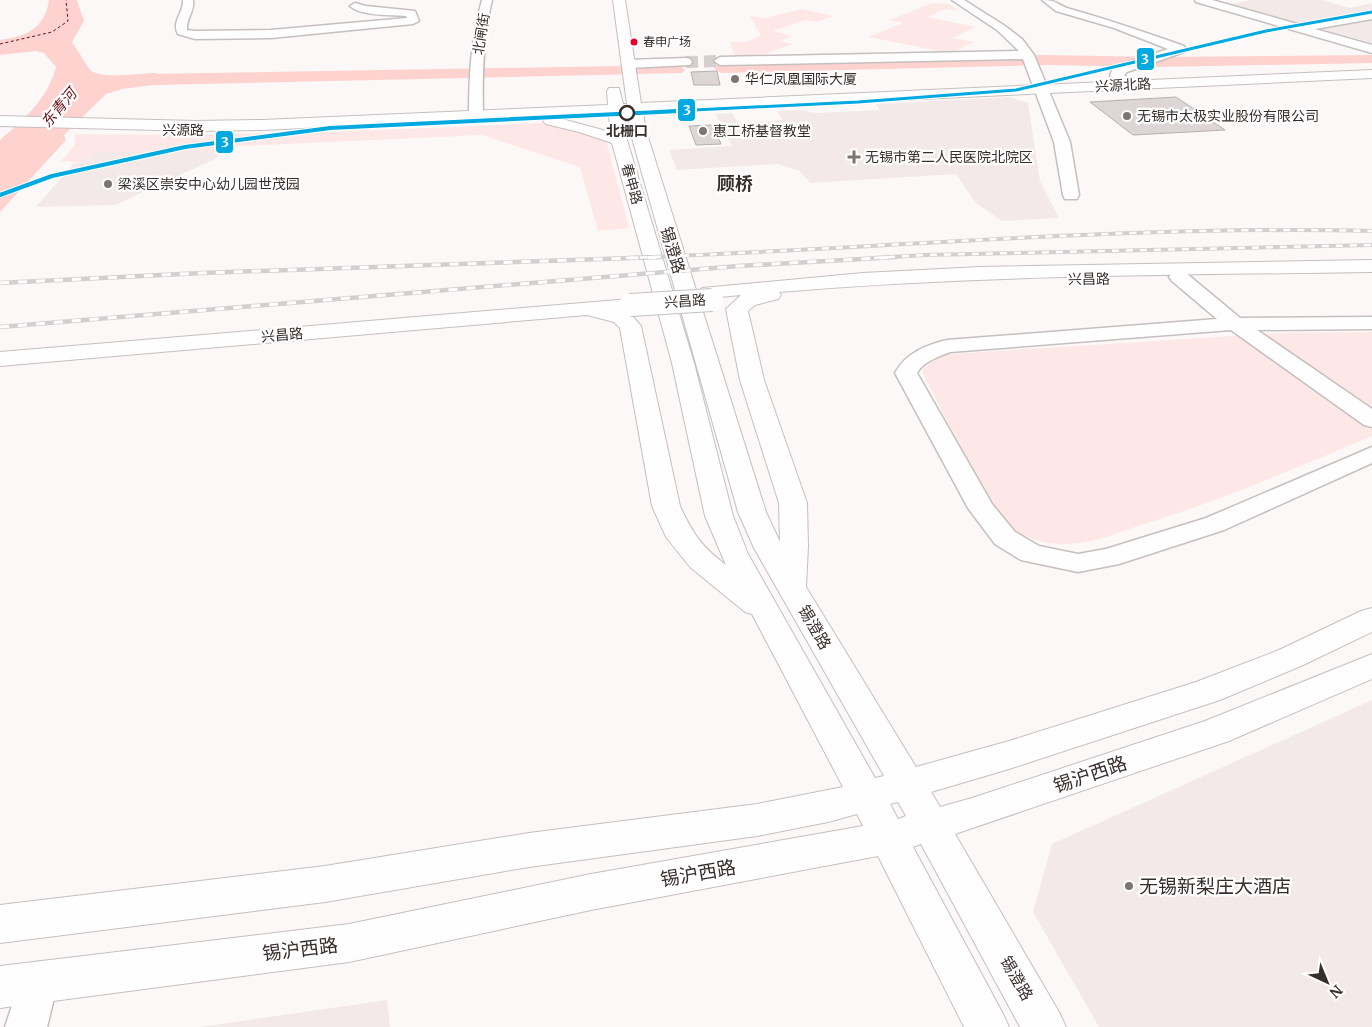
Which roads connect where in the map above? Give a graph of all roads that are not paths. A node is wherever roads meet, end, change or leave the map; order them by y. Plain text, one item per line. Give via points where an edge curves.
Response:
1 (188, 0) edge
2 (487, 0) edge
3 (619, 0) edge
4 (957, 0) edge
5 (1047, 0) edge
6 (1200, 0) edge
7 (355, 6) dead end
8 (1372, 16) edge
9 (1298, 28) junction
10 (1372, 49) edge
11 (1030, 60) junction
12 (720, 61) tunnel mouth
13 (686, 62) tunnel mouth
14 (625, 71) junction
15 (1372, 74) edge
16 (1128, 84) junction
17 (1041, 88) junction
18 (635, 111) junction
19 (615, 112) junction
20 (476, 115) junction
21 (532, 119) junction
22 (0, 121) edge
23 (96, 126) junction
24 (0, 127) edge
25 (620, 140) junction
26 (1071, 195) dead end
27 (657, 196) joint
28 (1372, 266) edge
29 (1372, 273) edge
30 (1179, 277) junction
31 (773, 295) junction
32 (711, 296) junction
33 (630, 301) junction
34 (566, 310) junction
35 (1372, 323) edge
36 (1235, 324) junction
37 (0, 350) edge
38 (0, 359) edge
39 (1372, 420) edge
40 (1372, 454) edge
41 (791, 587) junction
42 (767, 614) junction
43 (1372, 619) edge
44 (1372, 666) edge
45 (907, 784) junction
46 (866, 795) junction
47 (930, 826) junction
48 (887, 838) junction
49 (0, 924) edge
50 (19, 985) edge
51 (26, 1027) edge
52 (988, 1027) edge
53 (1044, 1027) edge

1 - 7 street via 189,8 181,19 182,32 195,35 271,34 413,21 411,14
2 - 20 street, 北闸街 via 476,71
3 - 14 main road, 春申路
4 - 11 street via 1001,28 1018,42
5 - 16 street via 1060,9 1180,49 1117,73
6 - 9 street
8 - 9 street
9 - 10 street
11 - 12 street
11 - 17 street
13 - 14 street
14 - 18 main road, 春申路
14 - 19 main road, 春申路
15 - 16 main road, 兴源北路
16 - 17 main road, 兴源北路
17 - 18 main road, 兴源北路
17 - 26 street via 1062,142
18 - 19 main road, 兴源路
18 - 27 main road, 春申路
19 - 20 main road, 兴源路
19 - 21 main road, 兴源路
19 - 25 main road, 春申路
20 - 23 main road, 兴源路 via 253,125
21 - 23 main road, 兴源路 via 262,129
21 - 25 main road via 583,128
22 - 23 main road
23 - 24 main road, 兴源路
25 - 42 main road, 春申路 via 683,363 719,516 734,554
27 - 41 main road, 锡澄路 via 752,512
28 - 32 main road, 兴昌路 via 980,273 863,279
29 - 30 main road, 兴昌路
30 - 31 main road, 兴昌路 via 984,280
30 - 36 street
31 - 32 main road, 兴昌路
31 - 41 main road via 748,300 737,309 752,380 793,503
32 - 33 main road, 兴昌路, bridge
33 - 34 main road, 兴昌路
33 - 37 main road, 兴昌路
34 - 38 main road, 兴昌路
34 - 42 main road via 601,311 621,317 630,326 666,506 680,537 700,560
35 - 36 street
36 - 39 street
36 - 40 street via 947,346 924,355 909,365 906,373 981,508 1005,538 1031,554 1078,563 1109,558 1215,524
41 - 45 main road, 锡澄路
42 - 46 main road
43 - 45 main road via 1290,658 1208,691
44 - 47 main road, 锡沪西路 via 1217,731
45 - 46 main road
45 - 47 main road, 锡澄路
46 - 48 main road
46 - 49 main road via 828,807 758,820 529,850 325,884
47 - 48 main road, 锡沪西路
47 - 53 main road, 锡澄路
48 - 50 main road, 锡沪西路 via 591,892 349,943
48 - 52 main road
50 - 51 street

